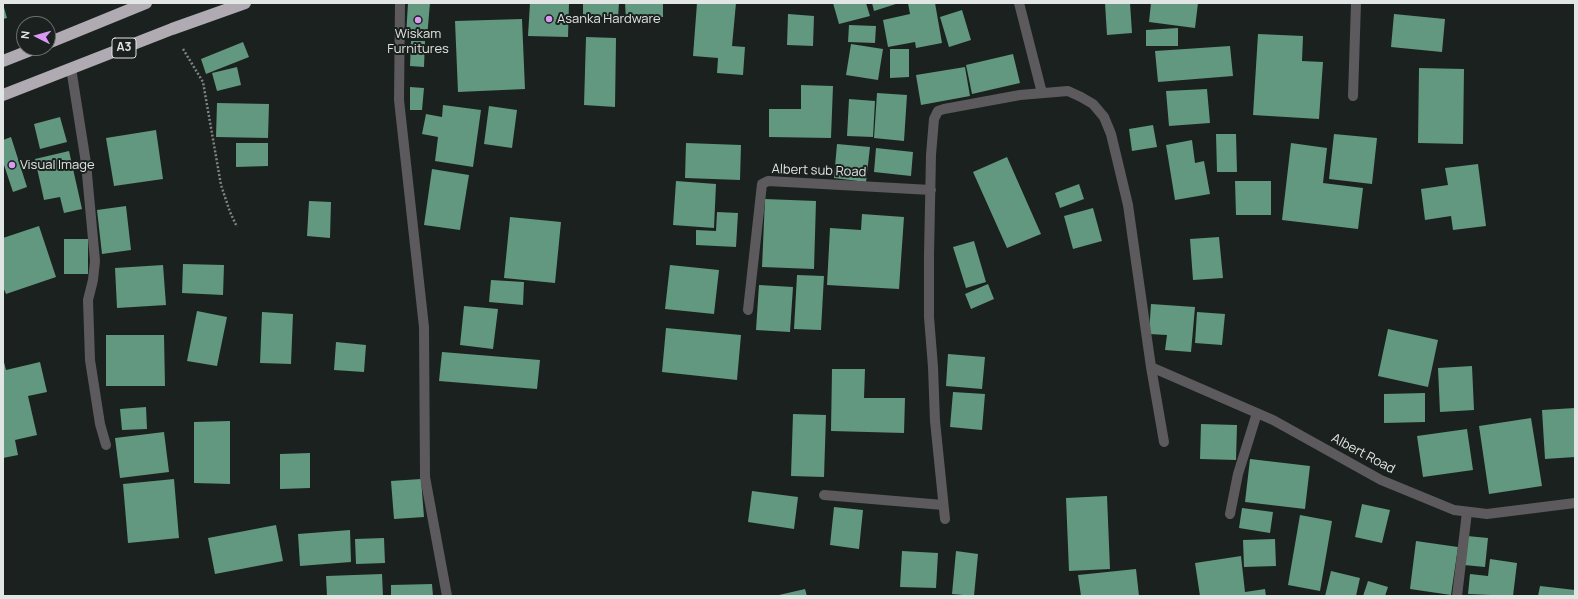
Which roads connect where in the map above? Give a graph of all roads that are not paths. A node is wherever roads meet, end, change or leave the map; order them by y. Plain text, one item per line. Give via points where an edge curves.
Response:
1 (146, 3) edge
2 (245, 3) edge
3 (400, 3) edge
4 (1019, 3) edge
5 (1356, 3) edge
6 (56, 40) edge
7 (16, 56) edge
8 (3, 61) edge
9 (71, 68) junction
10 (1042, 93) junction
11 (3, 95) edge
12 (1353, 96) dead end
13 (931, 190) junction
14 (748, 310) dead end
15 (1151, 367) junction
16 (1257, 413) junction
17 (1164, 442) dead end
18 (106, 445) dead end
19 (824, 496) dead end
20 (1575, 503) edge
21 (944, 506) junction
22 (1467, 512) junction
23 (1230, 514) dead end
24 (945, 519) dead end
25 (447, 596) edge
26 (1457, 596) edge

1 - 6 highway, A3
2 - 9 highway, A3
3 - 25 street via 399,100 424,327 425,477
4 - 10 street
5 - 12 street
7 - 8 highway
9 - 11 highway, A3
9 - 18 street via 86,164 95,261 88,300 90,360 100,424
10 - 13 street via 1020,94 944,108 938,112 933,126
10 - 15 street via 1068,91 1093,104 1104,117 1111,134 1128,205
13 - 14 street, Albert sub Road via 768,181 762,184
13 - 21 street via 930,318 935,421
15 - 16 street, Albert Road
15 - 17 street
16 - 22 street, Albert Road via 1381,480 1454,510
16 - 23 street via 1238,474
19 - 21 street
20 - 22 street, Albert Road via 1487,514
21 - 24 street
22 - 26 street

